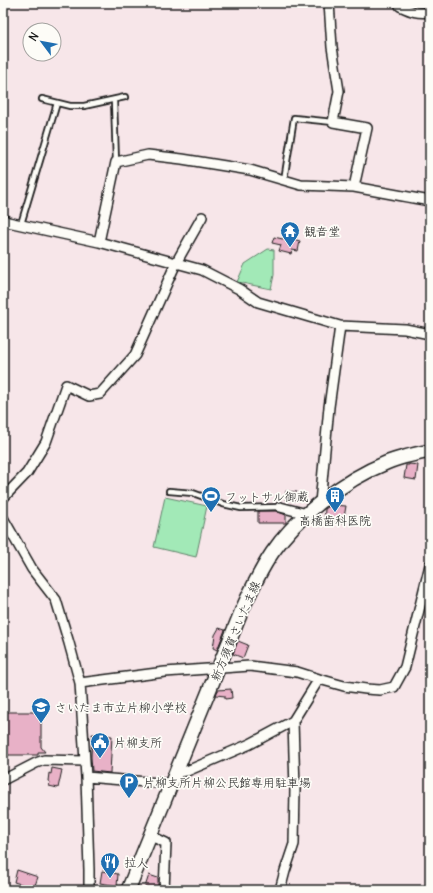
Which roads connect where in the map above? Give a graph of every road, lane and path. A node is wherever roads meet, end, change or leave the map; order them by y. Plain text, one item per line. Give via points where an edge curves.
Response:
1 (329, 3) edge
2 (400, 6) dead end
3 (430, 12) edge
4 (125, 97) dead end
5 (42, 99) dead end
6 (114, 100) junction
7 (57, 103) junction
8 (333, 122) junction
9 (116, 162) junction
10 (284, 180) junction
11 (354, 187) junction
12 (430, 201) edge
13 (202, 218) dead end
14 (3, 219) edge
15 (21, 224) junction
16 (99, 242) junction
17 (176, 263) junction
18 (340, 326) junction
19 (430, 334) edge
20 (430, 451) edge
21 (168, 491) dead end
22 (3, 498) edge
23 (320, 503) junction
24 (280, 507) joint
25 (307, 514) junction
26 (3, 518) edge
27 (430, 564) edge
28 (427, 592) edge
29 (218, 668) junction
30 (319, 679) junction
31 (80, 683) junction
32 (293, 721) junction
33 (85, 761) junction
34 (86, 777) junction
35 (173, 778) junction
36 (3, 780) edge
37 (151, 836) junction
38 (89, 890) edge
39 (128, 890) edge
40 (164, 890) edge
41 (280, 890) edge

1 - 8 street via 338,91
2 - 3 street via 415,13
4 - 6 lane
5 - 7 lane
6 - 7 lane via 84,106
6 - 9 lane
7 - 15 lane
8 - 10 lane via 294,118
8 - 11 street via 367,128
9 - 10 street via 148,155 250,170
9 - 16 street
10 - 11 street via 301,185
11 - 12 street
13 - 17 street
14 - 15 street
15 - 16 street
16 - 17 street
17 - 18 street via 202,270 258,302
17 - 22 street via 135,355 100,394 90,396 66,385 46,442 27,473
18 - 19 street via 405,329
18 - 23 street
20 - 23 main road, 新方須賀さいたま線 via 386,462 352,480
21 - 24 lane via 193,493 241,508
23 - 25 main road, 新方須賀さいたま線
24 - 25 street
25 - 29 main road, 新方須賀さいたま線 via 284,538 262,570
26 - 31 street via 32,569 56,600
27 - 28 street
28 - 30 street via 405,667 394,687 366,689
29 - 30 street via 271,668
29 - 31 street
29 - 35 main road, 新方須賀さいたま線
30 - 32 street
31 - 33 street
32 - 35 street via 250,744
32 - 41 street via 294,844
33 - 34 street
33 - 36 street via 44,760
34 - 35 street
34 - 38 street
35 - 37 main road, 新方須賀さいたま線
37 - 39 main road, 新方須賀さいたま線
37 - 40 street via 166,842

